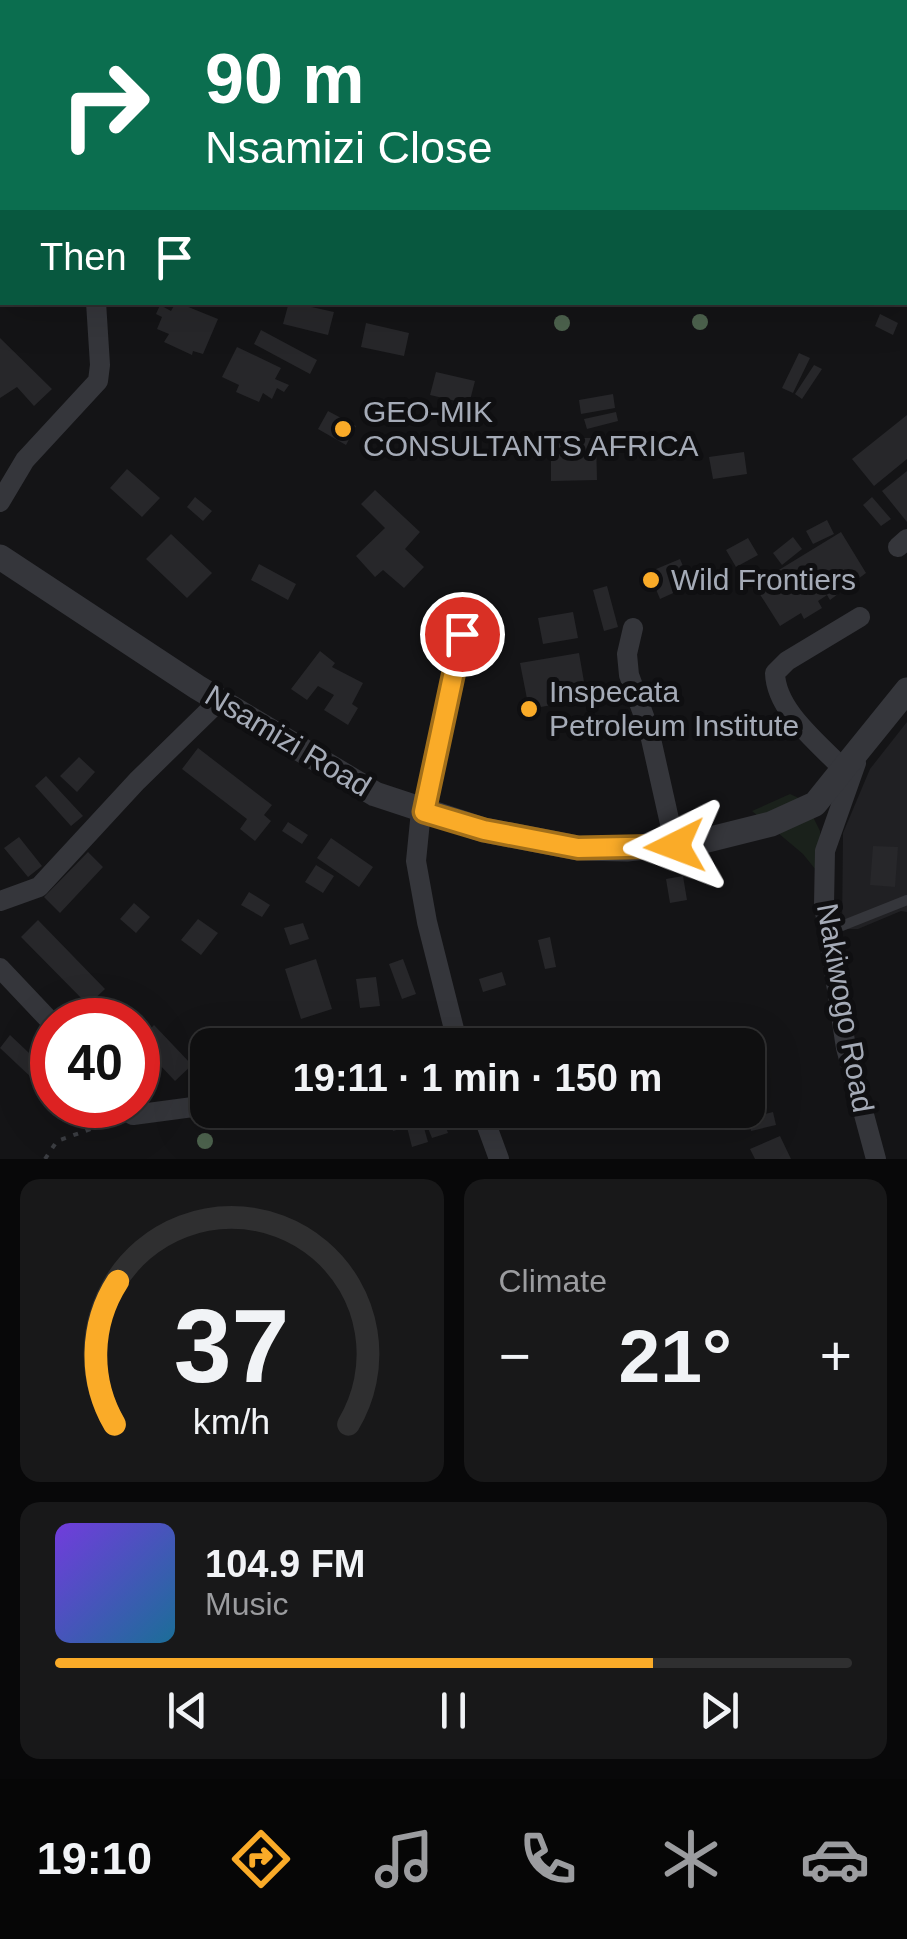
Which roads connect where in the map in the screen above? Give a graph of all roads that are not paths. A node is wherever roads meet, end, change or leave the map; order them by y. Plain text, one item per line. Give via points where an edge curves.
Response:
1 (96, 305) edge
2 (0, 502) edge
3 (0, 557) edge
4 (860, 617) dead end
5 (633, 628) dead end
6 (462, 634) dead end
7 (907, 690) edge
8 (219, 701) junction
9 (866, 744) junction
10 (844, 770) junction
11 (815, 804) junction
12 (424, 812) junction
13 (675, 846) junction
14 (825, 850) junction
15 (907, 900) edge
16 (0, 901) edge
17 (828, 932) junction
18 (0, 968) edge
19 (30, 1000) edge
20 (453, 1028) edge
21 (190, 1106) edge
22 (160, 1108) edge
23 (487, 1128) edge
24 (498, 1159) edge
25 (876, 1159) edge

1 - 2 street via 98,381 24,460
3 - 8 street, Nsamizi Road
4 - 10 street via 775,673 782,702
5 - 13 street via 629,675 649,730
6 - 12 street
7 - 9 street, Nsamizi Road
8 - 12 street, Nsamizi Road via 375,794
8 - 16 street via 39,887
9 - 10 street, Nsamizi Road
9 - 14 street, Nakiwogo Road
10 - 11 street, Nsamizi Road
11 - 13 street, Nsamizi Road via 740,833
11 - 14 street
12 - 13 street, Nsamizi Road via 578,848
12 - 20 street via 416,860
14 - 17 street, Nakiwogo Road
15 - 17 lane
17 - 25 street, Nakiwogo Road via 846,1048
18 - 19 street
21 - 22 street
23 - 24 street

